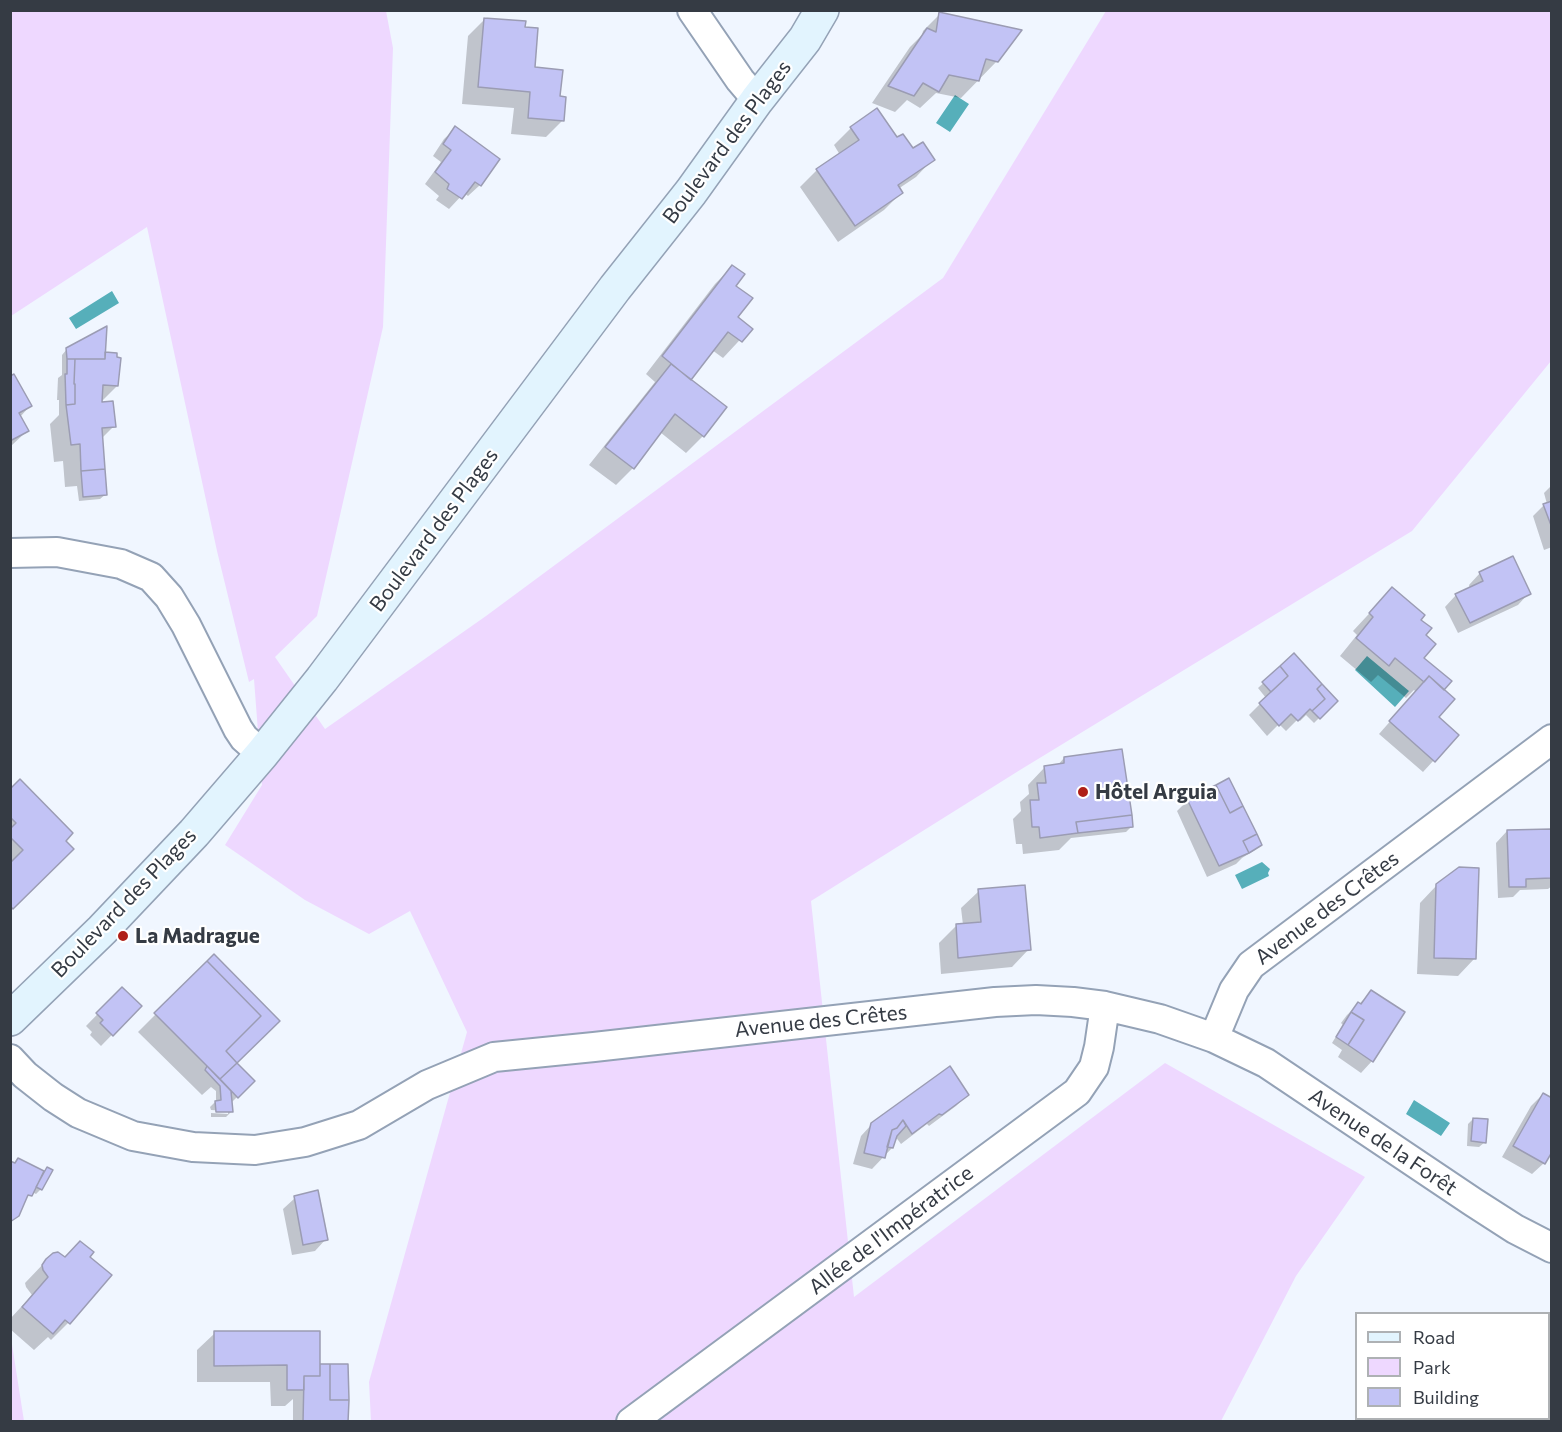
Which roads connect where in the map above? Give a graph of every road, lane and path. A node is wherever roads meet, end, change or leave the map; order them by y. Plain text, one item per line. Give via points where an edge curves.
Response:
1 (692, 10) edge
2 (822, 10) edge
3 (758, 100) junction
4 (10, 553) edge
5 (1551, 739) edge
6 (262, 754) junction
7 (1105, 1006) junction
8 (10, 1019) edge
9 (1214, 1038) junction
10 (10, 1059) edge
11 (1551, 1248) edge
12 (631, 1422) edge

1 - 3 street
2 - 3 main road, Boulevard des Plages
3 - 6 main road, Boulevard des Plages
4 - 6 street via 57,552 121,564 151,577 186,625 238,729
5 - 9 street, Avenue des Crêtes via 1251,965 1233,990
6 - 8 main road, Boulevard des Plages via 102,930
7 - 9 street, Avenue des Crêtes via 1161,1019
7 - 10 street, Avenue des Crêtes via 1036,1000 996,1002 494,1057 427,1085 358,1125 305,1142 255,1150 193,1147 133,1136 78,1113 25,1076
7 - 12 street, Allée de l'Impératrice via 1094,1067 1077,1092
9 - 11 street, Avenue de la Forêt via 1266,1063 1473,1202

